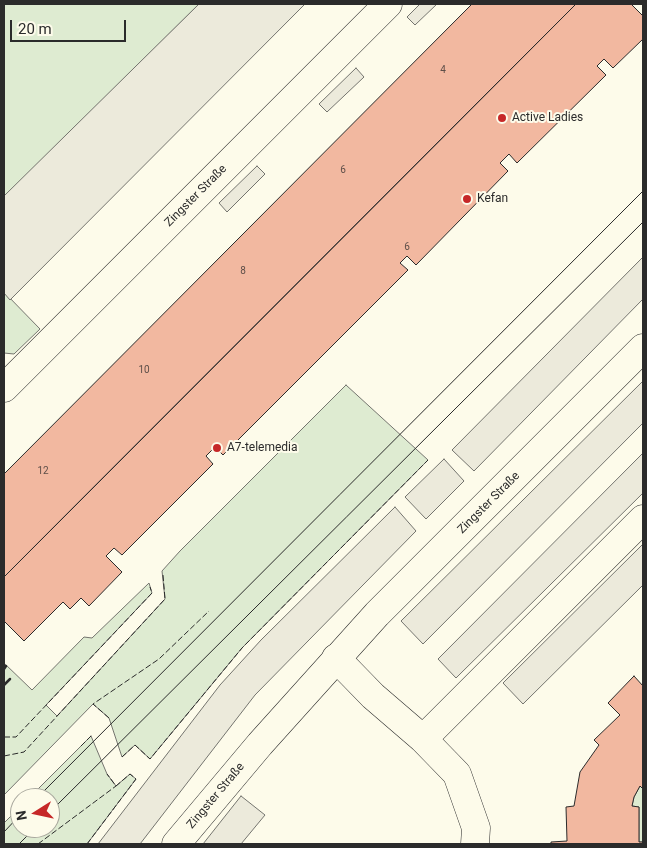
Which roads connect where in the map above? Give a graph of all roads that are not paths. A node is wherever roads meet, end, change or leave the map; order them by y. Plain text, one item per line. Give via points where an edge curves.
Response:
1 (388, 4) edge
2 (643, 348) edge
3 (4, 388) edge
4 (643, 519) edge
5 (336, 658) junction
6 (423, 739) junction
7 (176, 844) edge
8 (476, 844) edge

1 - 3 street, Zingster Straße
2 - 5 street, Zingster Straße
4 - 6 street
5 - 6 street via 372,696
5 - 7 street, Zingster Straße
6 - 8 street via 457,774 476,828

